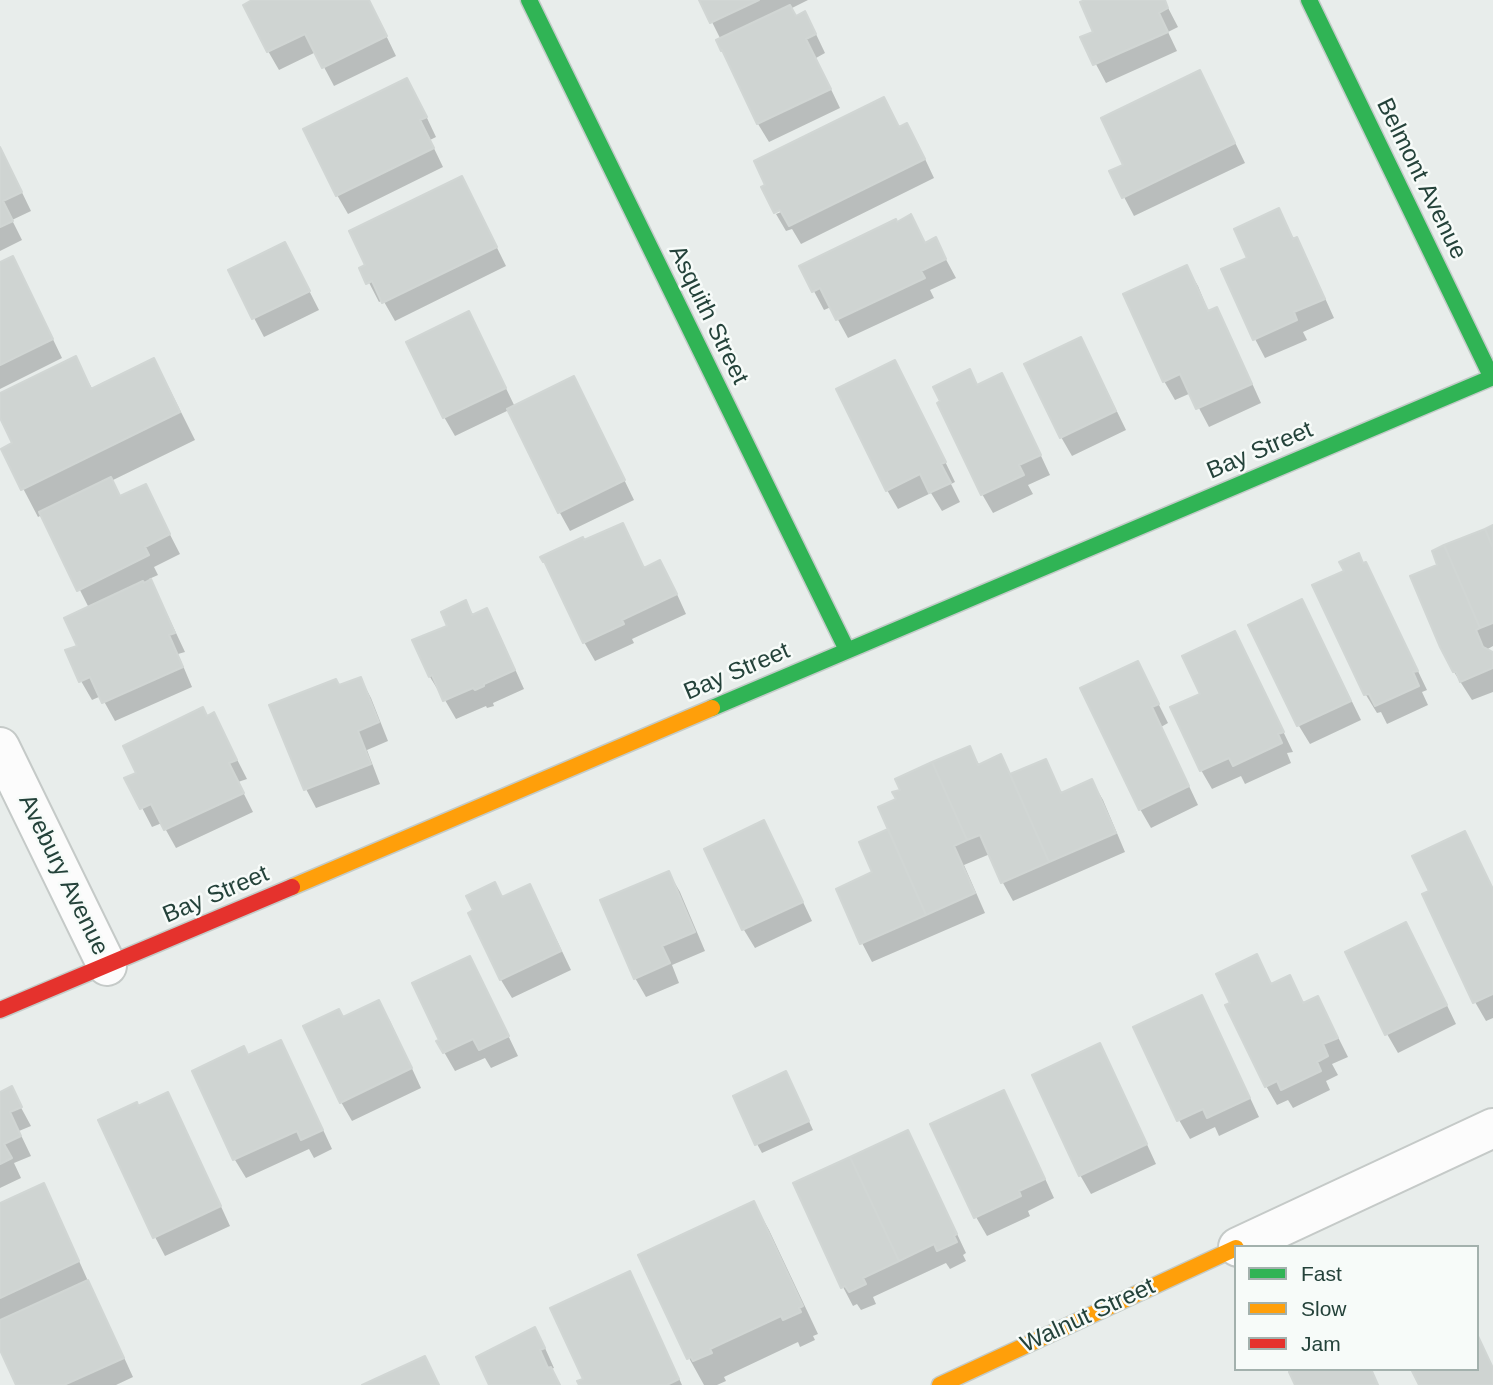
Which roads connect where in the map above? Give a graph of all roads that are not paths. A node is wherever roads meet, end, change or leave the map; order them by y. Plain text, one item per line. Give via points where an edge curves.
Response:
1 (529, 0) edge
2 (1310, 0) edge
3 (1493, 377) edge
4 (847, 650) junction
5 (0, 747) edge
6 (107, 966) junction
7 (0, 1010) edge
8 (1493, 1128) edge
9 (1241, 1245) edge
10 (1234, 1248) edge
11 (940, 1385) edge

1 - 4 main road, Asquith Street
2 - 3 main road, Belmont Avenue
3 - 4 main road, Bay Street
4 - 6 main road, Bay Street
5 - 6 street, Avebury Avenue
6 - 7 main road, Bay Street
8 - 9 street, Walnut Street
10 - 11 main road, Walnut Street

